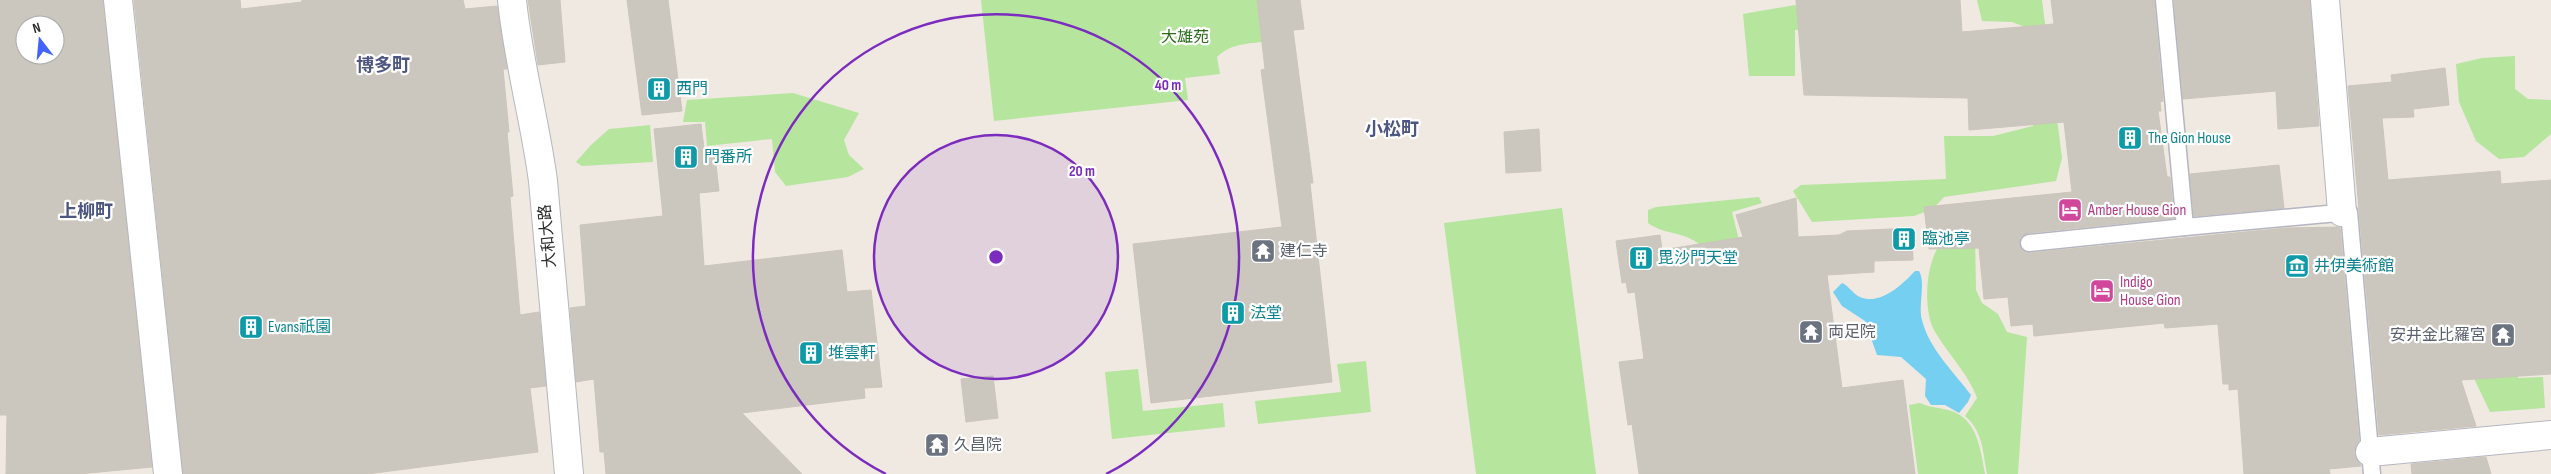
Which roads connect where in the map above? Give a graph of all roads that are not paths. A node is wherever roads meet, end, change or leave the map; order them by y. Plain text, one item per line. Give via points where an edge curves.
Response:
1 (118, 0) edge
2 (512, 0) edge
3 (2164, 0) edge
4 (2325, 0) edge
5 (2342, 212) junction
6 (2184, 227) junction
7 (2029, 243) dead end
8 (2551, 435) edge
9 (2371, 463) edge
10 (168, 474) edge
11 (568, 474) edge

1 - 10 street
2 - 11 street, 大和大路 via 516,40 543,181
3 - 6 lane
4 - 5 street
5 - 6 lane
5 - 9 lane via 2349,212
6 - 7 lane
8 - 9 street

